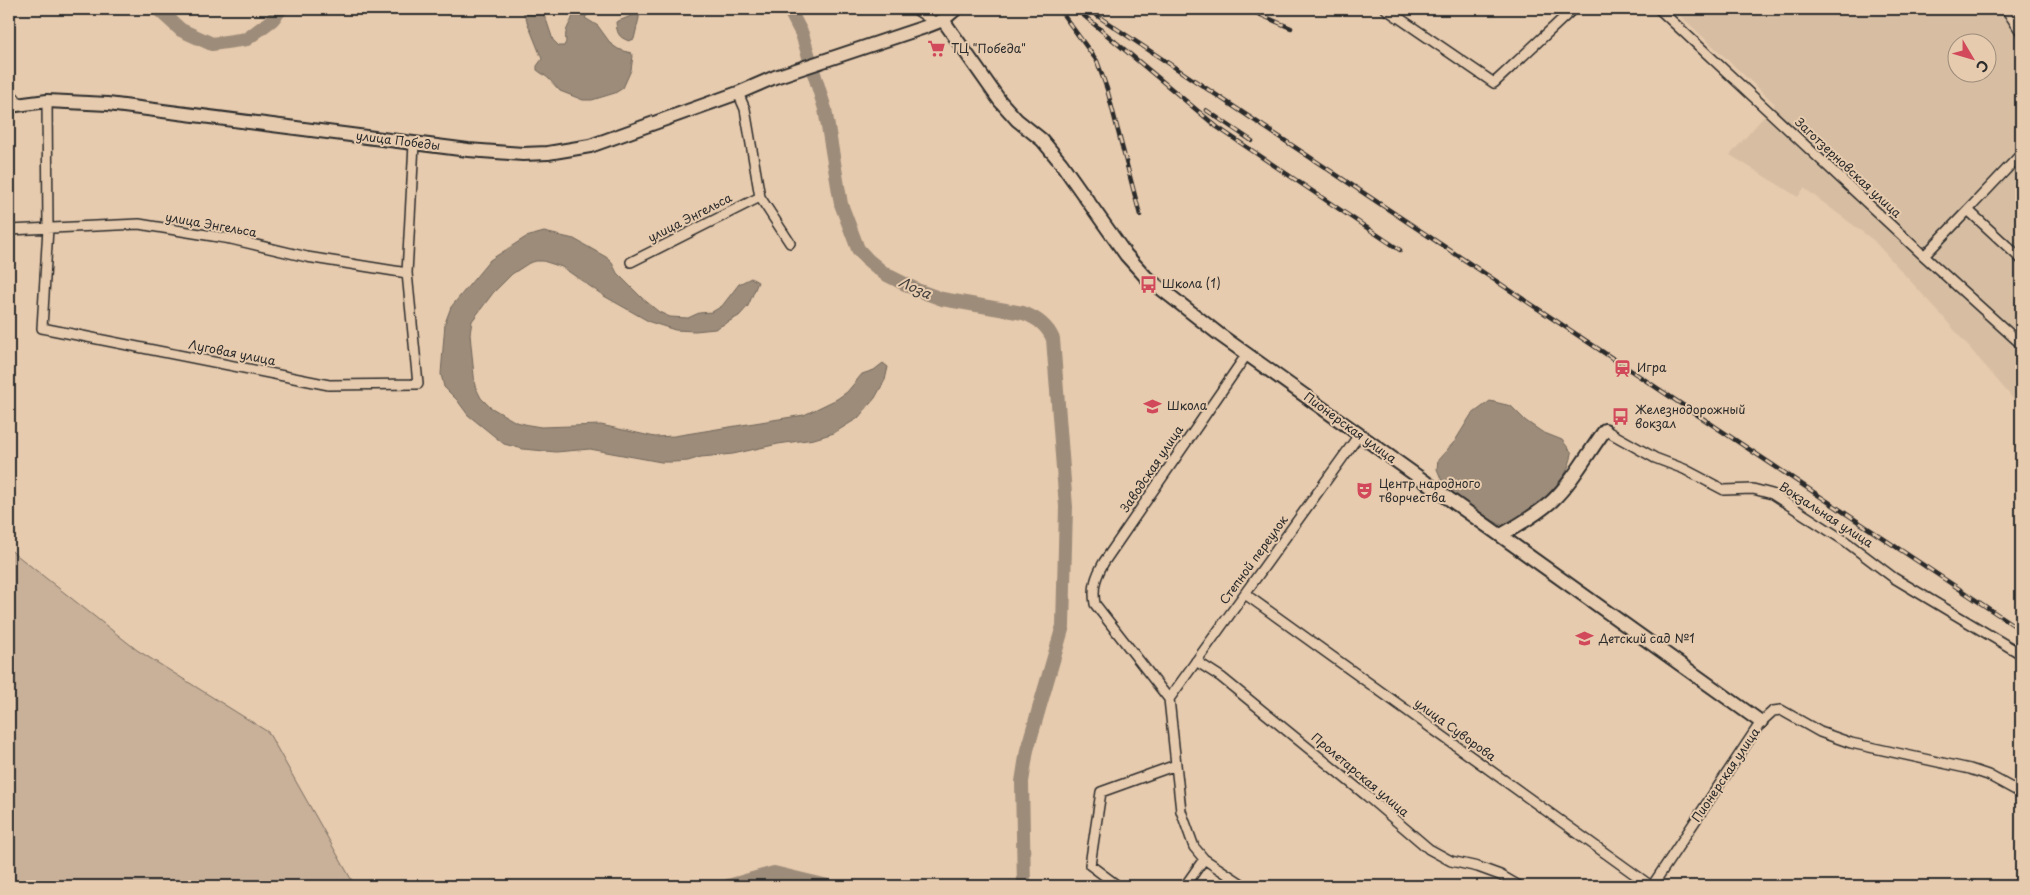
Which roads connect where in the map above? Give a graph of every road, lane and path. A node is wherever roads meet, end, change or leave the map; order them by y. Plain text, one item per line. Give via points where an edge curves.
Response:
1 (915, 9) edge
2 (956, 9) edge
3 (1386, 9) edge
4 (1572, 9) edge
5 (1659, 9) edge
6 (2006, 9) edge
7 (939, 21) junction
8 (2021, 32) edge
9 (9, 93) edge
10 (738, 93) junction
11 (47, 102) junction
12 (12, 106) edge
13 (414, 144) junction
14 (2021, 154) edge
15 (760, 197) junction
16 (1968, 210) junction
17 (48, 228) junction
18 (9, 230) edge
19 (790, 243) dead end
20 (1924, 256) junction
21 (2021, 259) edge
22 (632, 262) dead end
23 (407, 273) junction
24 (2021, 344) edge
25 (1246, 354) junction
26 (1605, 430) joint
27 (1359, 435) junction
28 (1501, 536) junction
29 (1245, 594) junction
30 (2021, 654) edge
31 (1196, 661) junction
32 (1169, 699) junction
33 (1761, 722) junction
34 (1176, 765) junction
35 (2021, 793) edge
36 (1204, 859) junction
37 (1118, 886) edge
38 (1184, 886) edge
39 (1245, 886) edge
40 (1518, 886) edge
41 (1652, 886) edge

1 - 7 street
2 - 7 street
3 - 4 street via 1494,83
5 - 20 street, Заготзерновская улица
6 - 8 street
7 - 10 street, улица Победы via 775,77
7 - 25 street, Пионерская улица via 1000,101 1042,140 1061,163 1126,255 1146,277
9 - 12 street via 14,98
10 - 13 street, улица Победы via 620,137 574,149 523,154
10 - 15 street via 745,109
11 - 12 street, улица Победы
11 - 13 street, улица Победы via 108,104
11 - 17 street
13 - 23 street
14 - 16 street
15 - 19 street
15 - 22 street, улица Энгельса
16 - 20 street
16 - 21 street
17 - 18 street, улица Энгельса
17 - 23 street, улица Энгельса via 139,224
17 - 23 street, Луговая улица via 42,328 329,385 418,384
20 - 24 street, Заготзерновская улица
25 - 27 street, Пионерская улица
25 - 32 street, Заводская улица via 1095,577 1094,604
26 - 28 street via 1562,490 1539,511
26 - 30 street, Вокзальная улица via 1724,490 1753,489 1772,494 1845,541 1894,578
27 - 28 street, Пионерская улица
27 - 29 street, Степной переулок
28 - 33 street, Пионерская улица
29 - 31 street, Степной переулок
29 - 41 street, улица Суворова
31 - 32 street, Степной переулок
31 - 40 street, Пролетарская улица via 1221,677 1429,849 1451,861 1500,875
32 - 34 street
33 - 35 street via 1773,711 1781,710 1833,737 1970,769
33 - 41 street, Пионерская улица
34 - 36 street via 1181,811 1194,847
34 - 37 street via 1101,792 1090,865
36 - 38 street
36 - 39 street

